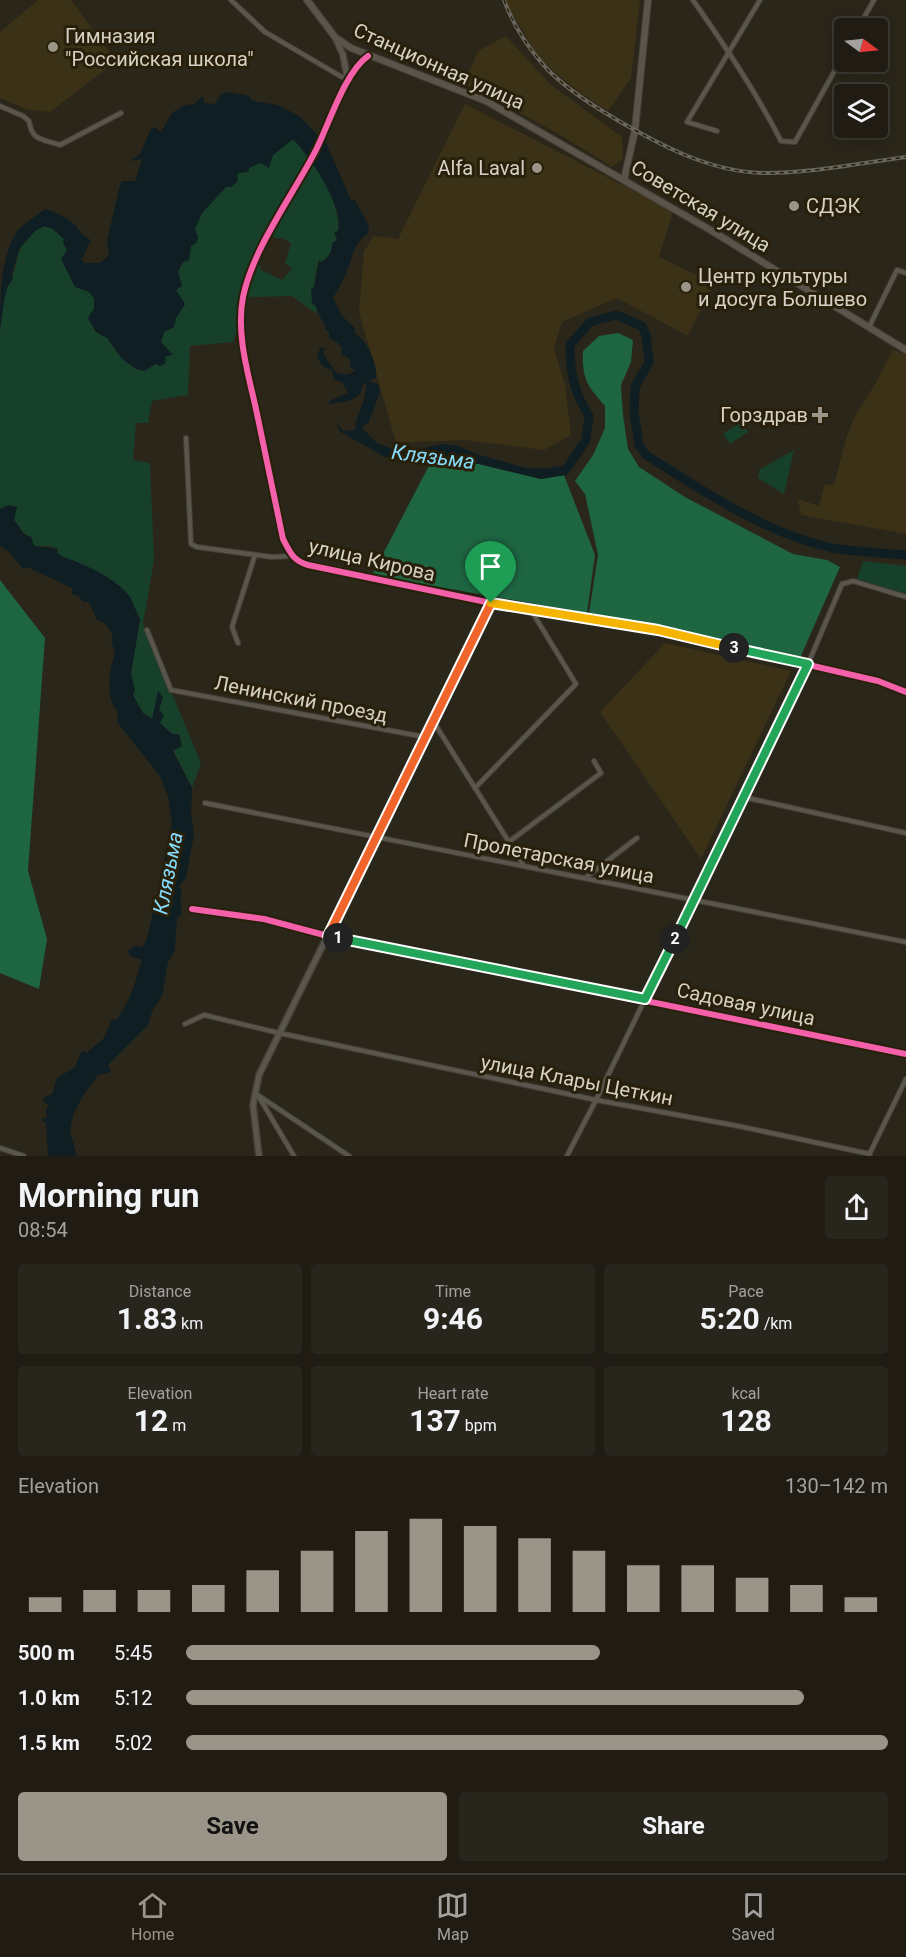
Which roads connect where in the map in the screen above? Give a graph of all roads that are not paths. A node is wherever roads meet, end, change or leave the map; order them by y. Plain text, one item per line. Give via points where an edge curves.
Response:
1 (231, 0) edge
2 (307, 0) edge
3 (648, 0) edge
4 (693, 0) edge
5 (760, 0) edge
6 (874, 0) edge
7 (864, 18) edge
8 (335, 37) junction
9 (729, 52) junction
10 (369, 56) junction
11 (834, 72) edge
12 (348, 81) junction
13 (0, 106) edge
14 (121, 113) dead end
15 (539, 130) joint
16 (717, 131) dead end
17 (628, 160) junction
18 (613, 173) junction
19 (624, 180) junction
20 (906, 273) edge
21 (869, 328) junction
22 (906, 350) edge
23 (186, 438) dead end
24 (255, 555) junction
25 (292, 556) junction
26 (906, 597) edge
27 (491, 603) junction
28 (531, 610) junction
29 (147, 630) dead end
30 (238, 643) dead end
31 (808, 664) junction
32 (906, 692) edge
33 (433, 721) junction
34 (425, 737) junction
35 (594, 761) dead end
36 (475, 788) junction
37 (743, 797) junction
38 (205, 802) dead end
39 (906, 833) edge
40 (376, 837) junction
41 (637, 838) dead end
42 (510, 842) junction
43 (525, 867) junction
44 (584, 879) junction
45 (693, 901) junction
46 (192, 909) dead end
47 (328, 936) junction
48 (906, 942) edge
49 (645, 999) junction
50 (186, 1024) dead end
51 (279, 1033) junction
52 (906, 1054) edge
53 (906, 1078) edge
54 (256, 1094) junction
55 (596, 1100) junction
56 (0, 1148) edge
57 (869, 1155) edge
58 (24, 1156) edge
59 (259, 1156) edge
60 (294, 1156) edge
61 (349, 1156) edge
62 (567, 1156) edge

1 - 12 street via 265,32
2 - 8 main road, Станционная улица
3 - 17 main road via 635,130
4 - 9 street
5 - 9 street
6 - 7 street
8 - 10 main road, Станционная улица
8 - 12 street
9 - 11 street via 781,141 795,142
9 - 16 street via 687,122
10 - 12 street, улица Кирова
10 - 15 main road, Станционная улица via 486,100
12 - 25 street, улица Кирова via 254,265 243,296 240,325 246,360 283,539
13 - 14 street via 29,121 31,133 37,138 60,145
15 - 18 main road, Советская улица
17 - 18 main road
17 - 19 main road
18 - 19 main road, Советская улица
19 - 21 main road, Советская улица
20 - 21 street via 897,270
21 - 22 main road, Советская улица
23 - 24 street via 191,544
24 - 25 street
24 - 30 street via 232,627
25 - 27 street, улица Кирова via 308,565
26 - 31 street via 853,581 842,584
27 - 28 street, улица Кирова
27 - 33 street
28 - 31 street, улица Кирова via 658,630
28 - 36 street via 576,684
29 - 34 street, Ленинский проезд via 171,690
31 - 32 street, улица Кирова
31 - 37 street
33 - 34 street
33 - 36 street
34 - 40 street
35 - 42 street via 601,772
36 - 42 street
37 - 39 street
37 - 45 street
38 - 40 street, Пролетарская улица
40 - 43 street, Пролетарская улица
40 - 47 street
41 - 44 street
42 - 43 street
43 - 44 street, Пролетарская улица
44 - 45 street, Пролетарская улица
45 - 48 street, Пролетарская улица
45 - 49 street
46 - 47 street, Садовая улица via 264,919
47 - 49 street, Садовая улица
47 - 51 street
49 - 52 street, Садовая улица
49 - 55 street
50 - 51 street, улица Клары Цеткин via 204,1015
51 - 54 street via 259,1075
51 - 55 street, улица Клары Цеткин
53 - 57 street
54 - 59 street via 253,1106
54 - 60 street
54 - 61 street
55 - 57 street, улица Клары Цеткин
55 - 62 street
56 - 58 street

